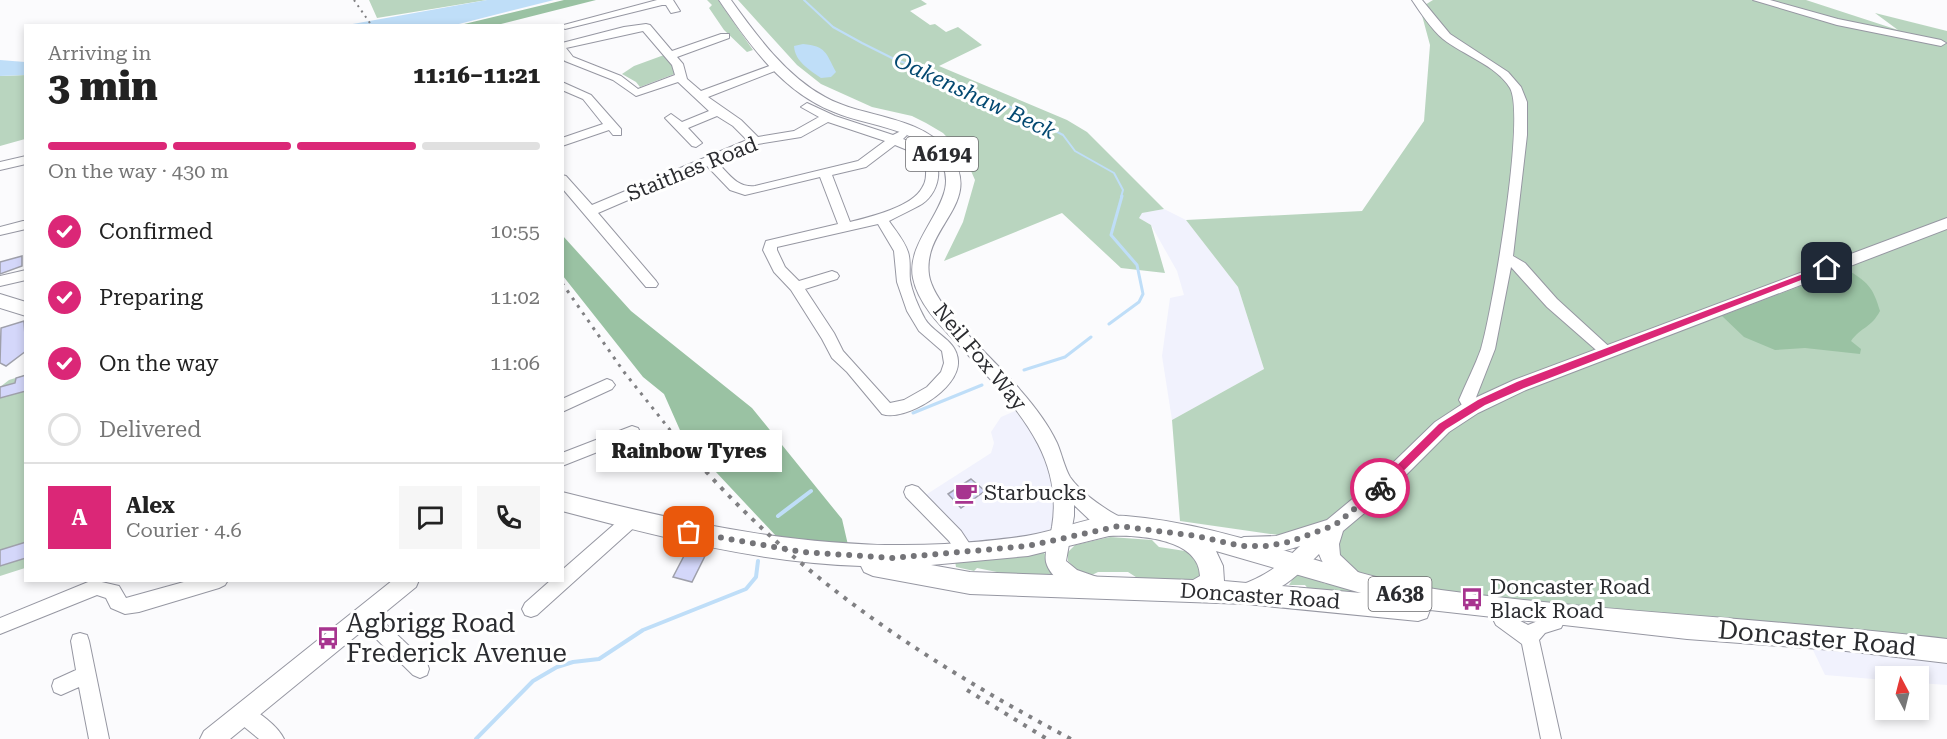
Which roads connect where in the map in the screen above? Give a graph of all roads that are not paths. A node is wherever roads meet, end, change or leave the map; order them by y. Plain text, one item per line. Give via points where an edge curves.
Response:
1 (725, 0) edge
2 (1758, 0) edge
3 (1425, 2) edge
4 (675, 10) dead end
5 (615, 13) junction
6 (565, 26) dead end
7 (717, 26) dead end
8 (624, 30) junction
9 (1941, 43) dead end
10 (564, 47) edge
11 (564, 50) edge
12 (670, 56) junction
13 (777, 67) junction
14 (681, 77) junction
15 (564, 86) edge
16 (700, 96) junction
17 (807, 107) dead end
18 (717, 112) junction
19 (828, 117) junction
20 (908, 129) junction
21 (895, 140) junction
22 (564, 141) edge
23 (754, 141) junction
24 (696, 144) dead end
25 (24, 160) edge
26 (710, 161) junction
27 (0, 166) edge
28 (825, 173) junction
29 (564, 181) edge
30 (590, 211) junction
31 (881, 219) junction
32 (1947, 223) edge
33 (22, 225) dead end
34 (846, 226) junction
35 (0, 231) edge
36 (1505, 257) junction
37 (832, 276) dead end
38 (12, 278) edge
39 (651, 284) dead end
40 (0, 287) edge
41 (796, 287) junction
42 (0, 301) edge
43 (24, 308) edge
44 (1608, 352) junction
45 (607, 385) dead end
46 (564, 404) edge
47 (1471, 408) junction
48 (632, 432) dead end
49 (564, 459) edge
50 (1062, 480) junction
51 (912, 492) dead end
52 (564, 502) edge
53 (632, 519) junction
54 (1335, 525) junction
55 (1119, 526) junction
56 (1176, 534) junction
57 (1059, 538) junction
58 (1241, 546) junction
59 (957, 553) junction
60 (834, 556) junction
61 (1297, 563) junction
62 (564, 580) edge
63 (212, 582) edge
64 (407, 582) edge
65 (561, 582) edge
66 (1354, 582) junction
67 (1011, 585) junction
68 (1101, 588) junction
69 (1197, 591) junction
70 (1246, 593) junction
71 (531, 609) dead end
72 (366, 617) junction
73 (1525, 624) junction
74 (0, 626) edge
75 (1687, 627) junction
76 (80, 641) dead end
77 (1947, 651) edge
78 (420, 669) dead end
79 (87, 674) junction
80 (61, 686) dead end
81 (244, 714) junction
82 (99, 739) edge
83 (212, 739) edge
84 (274, 739) edge
85 (1551, 739) edge

1 - 13 main road, Neil Fox Way / A6194
2 - 9 street via 1837,22
3 - 36 street via 1439,29 1504,74 1519,95 1521,135
4 - 5 street via 666,1
5 - 6 street
5 - 8 street
7 - 12 street via 730,40
8 - 10 street
8 - 12 street via 648,28
11 - 14 street via 572,60 613,76 631,95
12 - 14 street
13 - 16 street
13 - 20 main road, Neil Fox Way / A6194 via 819,100
14 - 16 street
15 - 22 street via 587,97 614,128
16 - 18 street
17 - 19 street
18 - 23 street via 737,123
18 - 24 street via 675,122
19 - 21 street
19 - 23 street, Staithes Road via 797,134
20 - 21 street
20 - 50 main road, Neil Fox Way / A6194 via 942,153 954,182 949,207 925,244 920,275 925,290 1027,411
21 - 28 street via 862,164
21 - 31 street via 923,153 932,164 932,179 919,200
23 - 26 street, Staithes Road
25 - 27 street
26 - 28 street via 734,187 745,191
26 - 30 street, Staithes Road
28 - 34 street
29 - 30 street
30 - 39 street
31 - 34 street
31 - 41 street via 902,252 904,286 920,320 950,353 950,369 940,387 897,409 887,410 837,354
32 - 44 main road
33 - 35 street
34 - 41 street via 771,244 779,269
36 - 44 street via 1520,266 1552,303
36 - 47 street via 1488,349 1467,400
37 - 41 street
38 - 40 street
42 - 43 highway
44 - 47 main road
45 - 46 street
47 - 54 main road via 1442,427 1380,488
48 - 49 street
50 - 55 main road, Neil Fox Way / A6194 via 1101,518
50 - 57 main road, Neil Fox Way / A6194 via 1064,515
51 - 59 street via 946,528
52 - 53 highway, Doncaster Road / A638
53 - 60 highway, Doncaster Road / A638
53 - 62 street
54 - 58 main road via 1276,545
54 - 61 main road
54 - 66 main road via 1328,550 1334,565
55 - 56 highway, Doncaster Road / A638
55 - 57 highway, Doncaster Road / A638
56 - 58 highway, Doncaster Road / A638
56 - 69 highway, A638 via 1205,553 1211,562 1212,581
57 - 59 highway, Doncaster Road / A638 via 1028,546
57 - 68 main road, Neil Fox Way / A6194 via 1056,561 1063,573
58 - 61 highway, Doncaster Road / A638
59 - 60 highway, Doncaster Road / A638 via 892,558
59 - 67 highway via 950,568 958,573
60 - 67 highway, Doncaster Road / A638 via 901,572
61 - 66 highway, Doncaster Road / A638
61 - 70 main road via 1268,585
63 - 74 street via 125,606 117,602 113,592 97,587
64 - 72 main road
65 - 71 street
66 - 73 highway, Doncaster Road / A638
67 - 68 highway, Doncaster Road / A638
68 - 69 highway, Doncaster Road / A638
69 - 70 highway, Doncaster Road / A638
70 - 73 highway, Doncaster Road / A638
72 - 78 street
72 - 81 main road
73 - 75 highway, Doncaster Road / A638
73 - 75 highway, Doncaster Road / A638
73 - 85 street
75 - 77 highway, Doncaster Road / A638
76 - 79 street
79 - 80 street
79 - 82 street
81 - 83 main road
81 - 84 street

